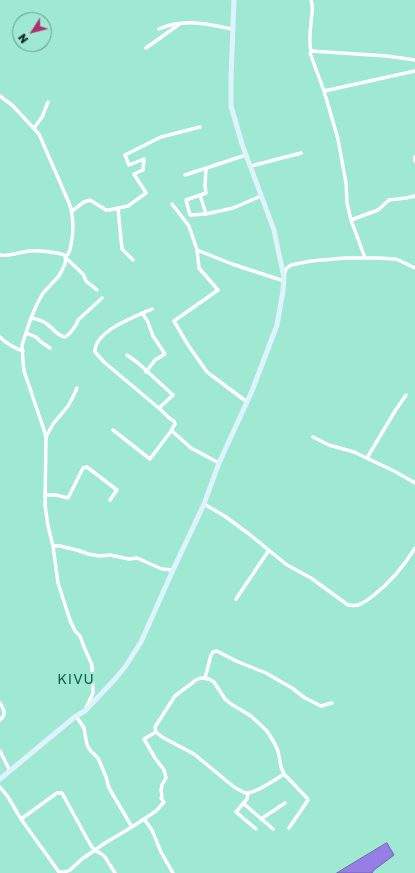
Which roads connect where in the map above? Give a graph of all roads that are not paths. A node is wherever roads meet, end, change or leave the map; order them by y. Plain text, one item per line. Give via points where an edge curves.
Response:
1 (234, 0) edge
2 (311, 0) edge
3 (182, 23) junction
4 (159, 29) dead end
5 (232, 29) junction
6 (146, 48) dead end
7 (311, 50) junction
8 (415, 60) edge
9 (415, 71) edge
10 (324, 91) junction
11 (0, 96) edge
12 (48, 102) dead end
13 (200, 127) dead end
14 (34, 128) junction
15 (300, 153) dead end
16 (246, 155) junction
17 (415, 157) edge
18 (414, 161) edge
19 (250, 165) junction
20 (206, 168) junction
21 (185, 175) dead end
22 (200, 195) junction
23 (262, 196) junction
24 (415, 196) edge
25 (172, 204) dead end
26 (118, 208) junction
27 (72, 211) junction
28 (206, 214) junction
29 (351, 220) junction
30 (196, 250) junction
31 (0, 255) edge
32 (66, 257) junction
33 (365, 258) junction
34 (133, 260) dead end
35 (415, 268) edge
36 (284, 279) junction
37 (97, 290) dead end
38 (102, 298) dead end
39 (152, 309) dead end
40 (142, 313) junction
41 (31, 318) junction
42 (26, 333) junction
43 (0, 337) edge
44 (50, 348) dead end
45 (23, 351) junction
46 (127, 355) dead end
47 (146, 372) junction
48 (77, 388) dead end
49 (406, 395) dead end
50 (247, 402) junction
51 (159, 408) junction
52 (113, 430) dead end
53 (172, 431) junction
54 (313, 437) dead end
55 (46, 438) junction
56 (367, 458) junction
57 (219, 463) junction
58 (415, 483) edge
59 (45, 496) junction
60 (110, 500) dead end
61 (204, 504) junction
62 (53, 546) junction
63 (415, 548) edge
64 (269, 550) junction
65 (173, 570) junction
66 (236, 600) dead end
67 (205, 678) junction
68 (0, 703) edge
69 (332, 704) dead end
70 (85, 711) junction
71 (76, 716) junction
72 (0, 720) edge
73 (156, 732) junction
74 (0, 751) edge
75 (10, 771) junction
76 (284, 774) junction
77 (0, 779) edge
78 (0, 787) edge
79 (248, 793) junction
80 (243, 803) junction
81 (285, 803) dead end
82 (261, 818) junction
83 (21, 819) junction
84 (144, 819) junction
85 (132, 827) junction
86 (289, 828) dead end
87 (256, 829) dead end
88 (273, 829) dead end
89 (95, 851) junction
90 (58, 872) edge
91 (115, 873) edge
92 (172, 873) edge

1 - 5 street
2 - 7 street
3 - 4 street
3 - 5 street
3 - 6 street
5 - 16 street via 231,106
7 - 8 street
7 - 10 street
9 - 10 street
10 - 29 street via 338,139
11 - 14 street
12 - 14 street
13 - 26 street via 161,137 124,155 129,165 144,159 143,170 134,174 146,193 128,206
14 - 27 street via 41,137
15 - 19 street
16 - 19 street
16 - 20 street
17 - 18 street
19 - 23 street
20 - 21 street
20 - 22 street via 206,193
22 - 28 street
22 - 28 street via 186,200 190,215
23 - 28 street via 233,208
23 - 36 street via 274,230
24 - 29 street via 389,200 378,210
25 - 30 street via 189,226
26 - 27 street via 106,210 90,200
26 - 34 street via 122,249
27 - 32 street via 73,232 70,252
29 - 33 street
30 - 36 street via 232,264
30 - 50 street via 199,268 218,290 174,321 207,372
31 - 32 street via 31,251 62,254
32 - 37 street
32 - 41 street via 65,264 43,293
33 - 35 street via 396,260
33 - 36 street via 311,261 291,265 286,269
36 - 50 street via 277,325
38 - 41 street via 78,320 65,337 39,319
39 - 40 street
40 - 47 street via 148,320 152,336 164,354 155,360
40 - 51 street via 104,334 95,351 104,362
41 - 42 street
42 - 44 street
42 - 45 street
43 - 45 street via 14,348
45 - 55 street via 24,371
46 - 47 street
47 - 51 street via 173,395
48 - 55 street
49 - 56 street
50 - 57 street
51 - 53 street via 174,422
52 - 53 street via 150,459
53 - 57 street via 191,448
54 - 56 street
55 - 59 street
56 - 58 street
57 - 61 street
59 - 60 street via 68,498 83,468 87,467 116,490
59 - 62 street
61 - 64 street via 232,521
61 - 65 street
62 - 65 street via 100,556 135,558 162,569
62 - 70 street via 64,604 92,664 93,693
63 - 64 street via 397,574 379,591 362,603 354,605 348,605
64 - 66 street
65 - 70 street via 141,642 125,667
67 - 69 street via 211,654 217,651 266,672 321,706
67 - 73 street via 196,680 175,696 155,727
67 - 76 street via 214,682 225,699 251,716 267,732 278,751
68 - 72 street via 5,711
70 - 71 street
71 - 75 street
71 - 85 street via 84,728 90,750 98,758 109,788
73 - 79 street via 194,754 234,787
73 - 84 street via 144,739 164,770 166,778 161,798 164,802
74 - 75 street
75 - 77 street
76 - 79 street
76 - 86 street via 308,800
78 - 83 street
79 - 80 street
80 - 82 street
80 - 87 street via 236,812
81 - 82 street
82 - 88 street
83 - 89 street via 57,793 62,793
83 - 90 street
84 - 85 street
84 - 92 street via 152,830
85 - 89 street
89 - 90 street via 70,870
89 - 91 street via 105,857

